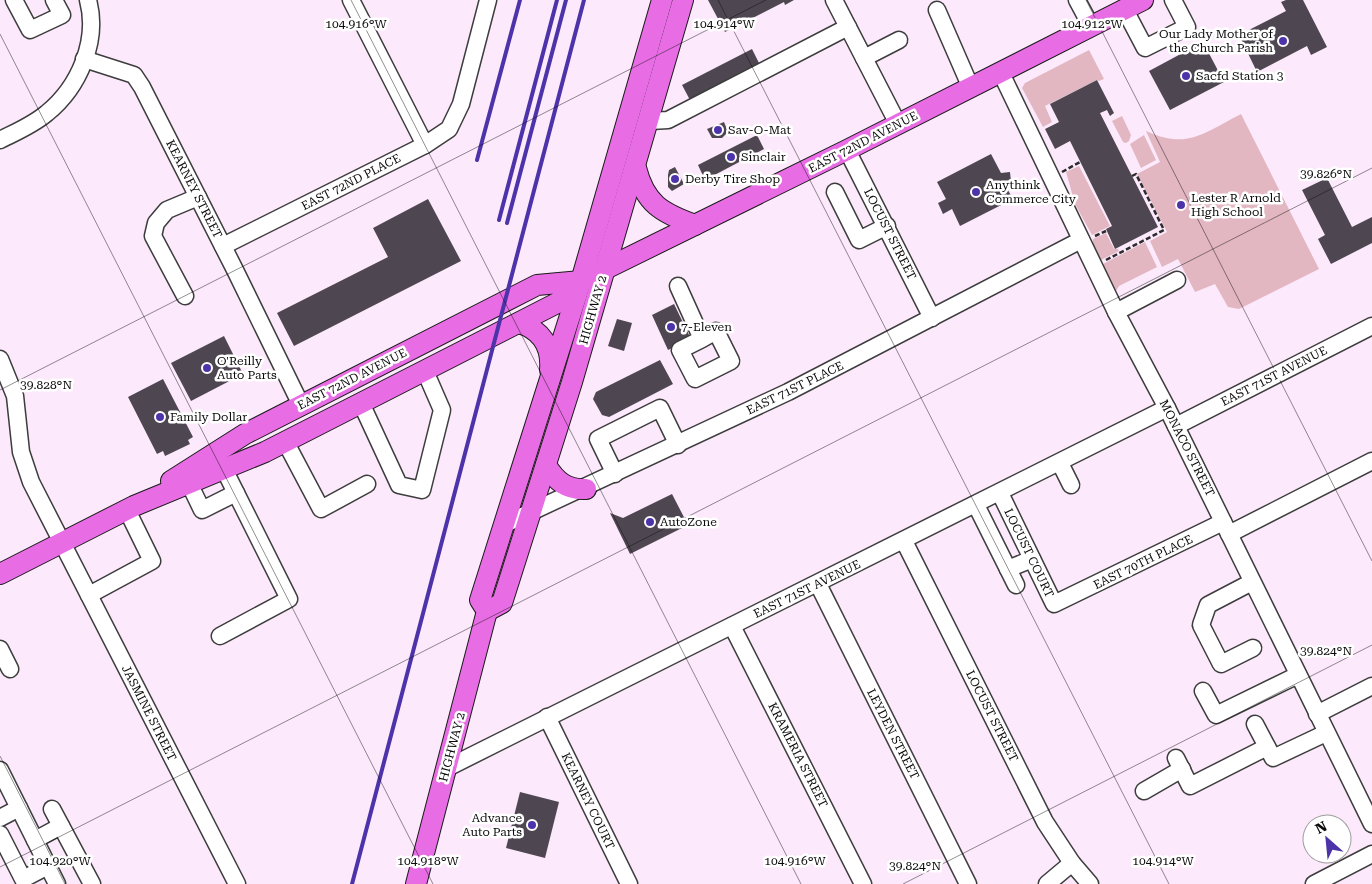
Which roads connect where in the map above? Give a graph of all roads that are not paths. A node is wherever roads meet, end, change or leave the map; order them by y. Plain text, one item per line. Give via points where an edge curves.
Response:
1 (14, 0) edge
2 (54, 0) edge
3 (88, 0) edge
4 (351, 0) edge
5 (488, 0) edge
6 (662, 0) edge
7 (683, 0) edge
8 (834, 0) edge
9 (1077, 0) edge
10 (1143, 0) edge
11 (1173, 0) edge
12 (937, 10) dead end
13 (1125, 10) junction
14 (1091, 26) junction
15 (848, 27) junction
16 (899, 40) dead end
17 (864, 58) junction
18 (84, 59) junction
19 (1001, 73) junction
20 (971, 88) junction
21 (650, 120) junction
22 (898, 124) junction
23 (0, 140) edge
24 (425, 145) junction
25 (847, 150) junction
26 (636, 168) junction
27 (835, 192) dead end
28 (198, 196) junction
29 (695, 225) junction
30 (887, 226) junction
31 (1081, 240) junction
32 (223, 246) junction
33 (605, 269) junction
34 (1177, 280) dead end
35 (581, 281) junction
36 (678, 286) dead end
37 (184, 296) dead end
38 (1116, 312) junction
39 (932, 318) junction
40 (519, 323) junction
41 (1372, 326) edge
42 (702, 339) dead end
43 (0, 359) edge
44 (425, 370) junction
45 (549, 382) junction
46 (361, 403) junction
47 (301, 405) junction
48 (1167, 408) junction
49 (1176, 426) junction
50 (285, 441) junction
51 (683, 442) junction
52 (1372, 461) edge
53 (1060, 463) junction
54 (546, 465) junction
55 (224, 468) junction
56 (615, 474) junction
57 (189, 483) junction
58 (367, 484) dead end
59 (1071, 485) dead end
60 (586, 489) junction
61 (236, 493) junction
62 (1000, 493) junction
63 (976, 505) junction
64 (130, 508) junction
65 (530, 514) junction
66 (503, 525) junction
67 (1226, 528) junction
68 (904, 541) junction
69 (62, 543) junction
70 (1032, 559) junction
71 (1008, 569) junction
72 (0, 574) edge
73 (1252, 582) junction
74 (818, 584) junction
75 (1016, 585) dead end
76 (89, 595) junction
77 (1063, 601) joint
78 (487, 611) junction
79 (732, 626) junction
80 (220, 636) dead end
81 (1252, 648) dead end
82 (0, 649) edge
83 (10, 669) dead end
84 (1298, 674) junction
85 (1372, 686) edge
86 (1203, 691) dead end
87 (1317, 714) junction
88 (547, 717) junction
89 (1254, 724) dead end
90 (1326, 733) junction
91 (1267, 747) junction
92 (447, 768) junction
93 (0, 770) edge
94 (1144, 791) dead end
95 (19, 808) junction
96 (52, 809) dead end
97 (0, 818) edge
98 (1372, 824) edge
99 (61, 826) junction
100 (0, 834) edge
101 (35, 840) junction
102 (1372, 854) edge
103 (1072, 863) junction
104 (48, 866) junction
105 (24, 882) edge
106 (58, 884) edge
107 (92, 884) edge
108 (237, 884) edge
109 (416, 884) edge
110 (629, 884) edge
111 (863, 884) edge
112 (968, 884) edge
113 (1047, 884) edge
114 (1090, 884) edge
115 (1314, 884) edge

1 - 2 street via 30,30 62,15
3 - 18 street via 92,16 91,36
4 - 24 street
5 - 24 street, EAST 72ND PLACE via 463,99 449,129
6 - 35 main road, HIGHWAY 2
7 - 21 main road, HIGHWAY 2
8 - 15 street
9 - 14 street
10 - 13 main road, EAST 72ND AVENUE
11 - 13 street via 1186,27 1145,48
12 - 20 street
13 - 14 main road, EAST 72ND AVENUE
14 - 19 main road, EAST 72ND AVENUE
15 - 17 street
15 - 21 street via 668,120
16 - 17 street
17 - 22 street
18 - 23 street via 75,81 47,113
18 - 28 street, KEARNEY STREET via 134,75
19 - 20 main road, EAST 72ND AVENUE
19 - 31 street, MONACO STREET
20 - 22 main road, EAST 72ND AVENUE
21 - 26 main road, HIGHWAY 2
22 - 25 main road, EAST 72ND AVENUE
24 - 32 street, EAST 72ND PLACE
25 - 29 main road, EAST 72ND AVENUE
25 - 30 street, LOCUST STREET
26 - 29 main road via 640,185 656,206
26 - 33 main road, HIGHWAY 2
27 - 30 street via 859,240
28 - 32 street, KEARNEY STREET
28 - 37 street via 167,210 156,222 153,236
29 - 33 main road, EAST 72ND AVENUE
30 - 39 street, LOCUST STREET
31 - 38 street, MONACO STREET
31 - 39 street, EAST 71ST PLACE
32 - 47 street, KEARNEY STREET
33 - 35 main road, EAST 72ND AVENUE
33 - 54 main road, HIGHWAY 2
34 - 38 street
35 - 40 main road, EAST 72ND AVENUE via 557,303
35 - 45 main road, HIGHWAY 2
35 - 47 main road, EAST 72ND AVENUE via 537,285
36 - 42 street
38 - 48 street, MONACO STREET
39 - 51 street, EAST 71ST PLACE
40 - 44 main road, EAST 72ND AVENUE
40 - 45 main road via 536,331 546,344 551,360
41 - 49 street, EAST 71ST AVENUE
43 - 69 street, JASMINE STREET via 15,396 21,452 31,482
44 - 46 main road, EAST 72ND AVENUE
44 - 46 street via 442,410 422,490 399,485
45 - 66 main road, HIGHWAY 2
46 - 50 main road, EAST 72ND AVENUE
47 - 64 main road, EAST 72ND AVENUE via 224,446
48 - 49 street, MONACO STREET
48 - 53 street, EAST 71ST AVENUE
49 - 67 street, MONACO STREET
50 - 55 main road, EAST 72ND AVENUE
50 - 58 street via 321,509
51 - 56 street, EAST 71ST PLACE
51 - 56 street via 660,408 598,439
52 - 67 street, EAST 70TH PLACE
53 - 59 street
53 - 62 street, EAST 71ST AVENUE
54 - 60 main road via 558,481 571,489
54 - 65 main road, HIGHWAY 2
55 - 57 main road, EAST 72ND AVENUE
55 - 61 street
56 - 60 street, EAST 71ST PLACE
57 - 61 street via 202,510
57 - 64 main road, EAST 72ND AVENUE
60 - 65 street, EAST 71ST PLACE
61 - 80 street via 289,600
62 - 63 street, EAST 71ST AVENUE
62 - 70 street, LOCUST COURT
63 - 68 street, EAST 71ST AVENUE
63 - 71 street
64 - 69 main road, EAST 72ND AVENUE
64 - 76 street via 152,561
65 - 66 street, EAST 71ST PLACE
65 - 78 main road, HIGHWAY 2 via 502,603
66 - 78 main road, HIGHWAY 2 via 480,600
67 - 73 street, MONACO STREET
67 - 77 street, EAST 70TH PLACE
68 - 74 street, EAST 71ST AVENUE
68 - 103 street, LOCUST STREET via 1045,822
69 - 72 main road, EAST 72ND AVENUE
69 - 76 street, JASMINE STREET
70 - 71 street
70 - 77 street, LOCUST COURT via 1054,604
71 - 75 street
73 - 81 street via 1208,606 1201,625 1221,664
73 - 84 street, MONACO STREET
74 - 79 street, EAST 71ST AVENUE
74 - 112 street, LEYDEN STREET
76 - 108 street, JASMINE STREET
78 - 92 main road, HIGHWAY 2
79 - 88 street, EAST 71ST AVENUE
79 - 111 street, KRAMERIA STREET
82 - 83 street
84 - 86 street via 1216,715
84 - 87 street, MONACO STREET
85 - 87 street
87 - 90 street, MONACO STREET
88 - 92 street, EAST 71ST AVENUE
88 - 110 street, KEARNEY COURT
89 - 91 street
90 - 91 street via 1273,758
90 - 98 street, MONACO STREET
91 - 94 street via 1190,786 1179,764
92 - 109 main road, HIGHWAY 2
93 - 95 street
95 - 97 street
95 - 101 street
96 - 99 street
99 - 101 street
99 - 107 street
100 - 105 street
101 - 104 street
102 - 115 street
103 - 113 street
103 - 114 street, LOCUST STREET
104 - 105 street
104 - 106 street

